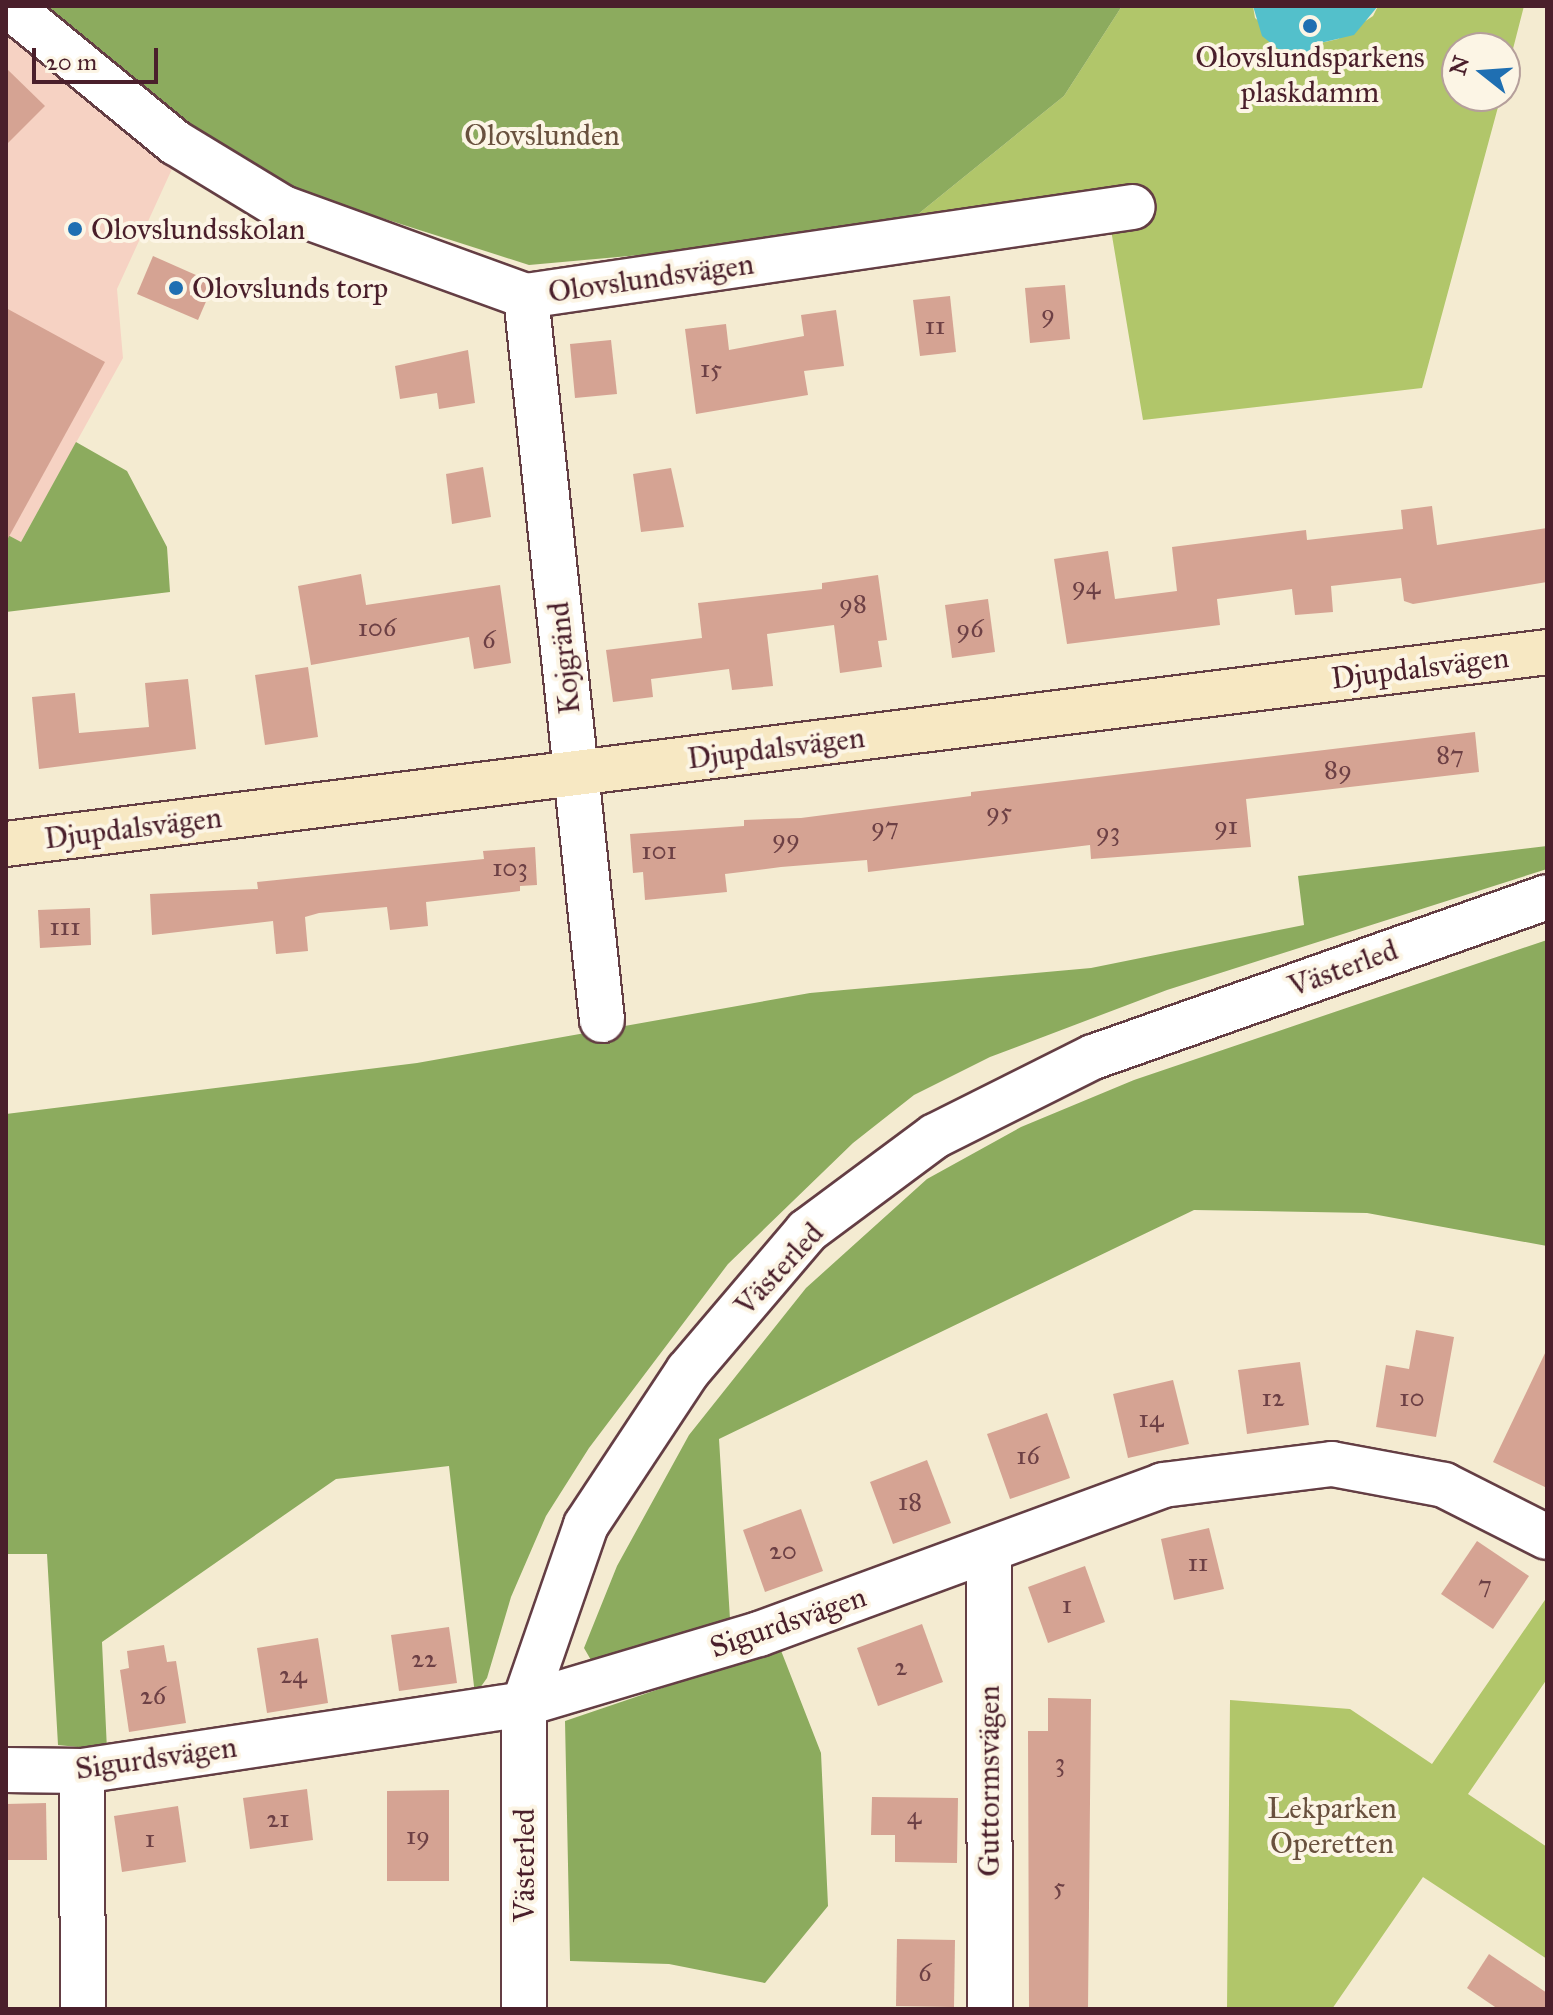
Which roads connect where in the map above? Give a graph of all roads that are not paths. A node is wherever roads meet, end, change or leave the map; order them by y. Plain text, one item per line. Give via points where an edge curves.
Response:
1 (9, 6) edge
2 (1133, 207) dead end
3 (526, 296) junction
4 (1547, 652) edge
5 (576, 773) junction
6 (6, 844) edge
7 (1547, 897) edge
8 (602, 1020) dead end
9 (1547, 1537) edge
10 (989, 1552) junction
11 (524, 1704) junction
12 (6, 1770) edge
13 (82, 1771) junction
14 (83, 2009) edge
15 (524, 2009) edge
16 (990, 2009) edge

1 - 3 street, Olovslundsvägen via 176,143 283,208
2 - 3 street, Olovslundsvägen
3 - 5 street, Kojgränd
4 - 5 street, Djupdalsvägen
5 - 6 street, Djupdalsvägen
5 - 8 street, Kojgränd
7 - 11 street, Västerled via 1093,1057 935,1136 807,1231 688,1371 586,1525
9 - 10 street, Sigurdsvägen via 1444,1485 1332,1464 1163,1485
10 - 11 street, Sigurdsvägen via 759,1634
10 - 16 street, Guttormsvägen
11 - 13 street, Sigurdsvägen
11 - 15 street, Västerled
12 - 13 street, Sigurdsvägen
13 - 14 street

